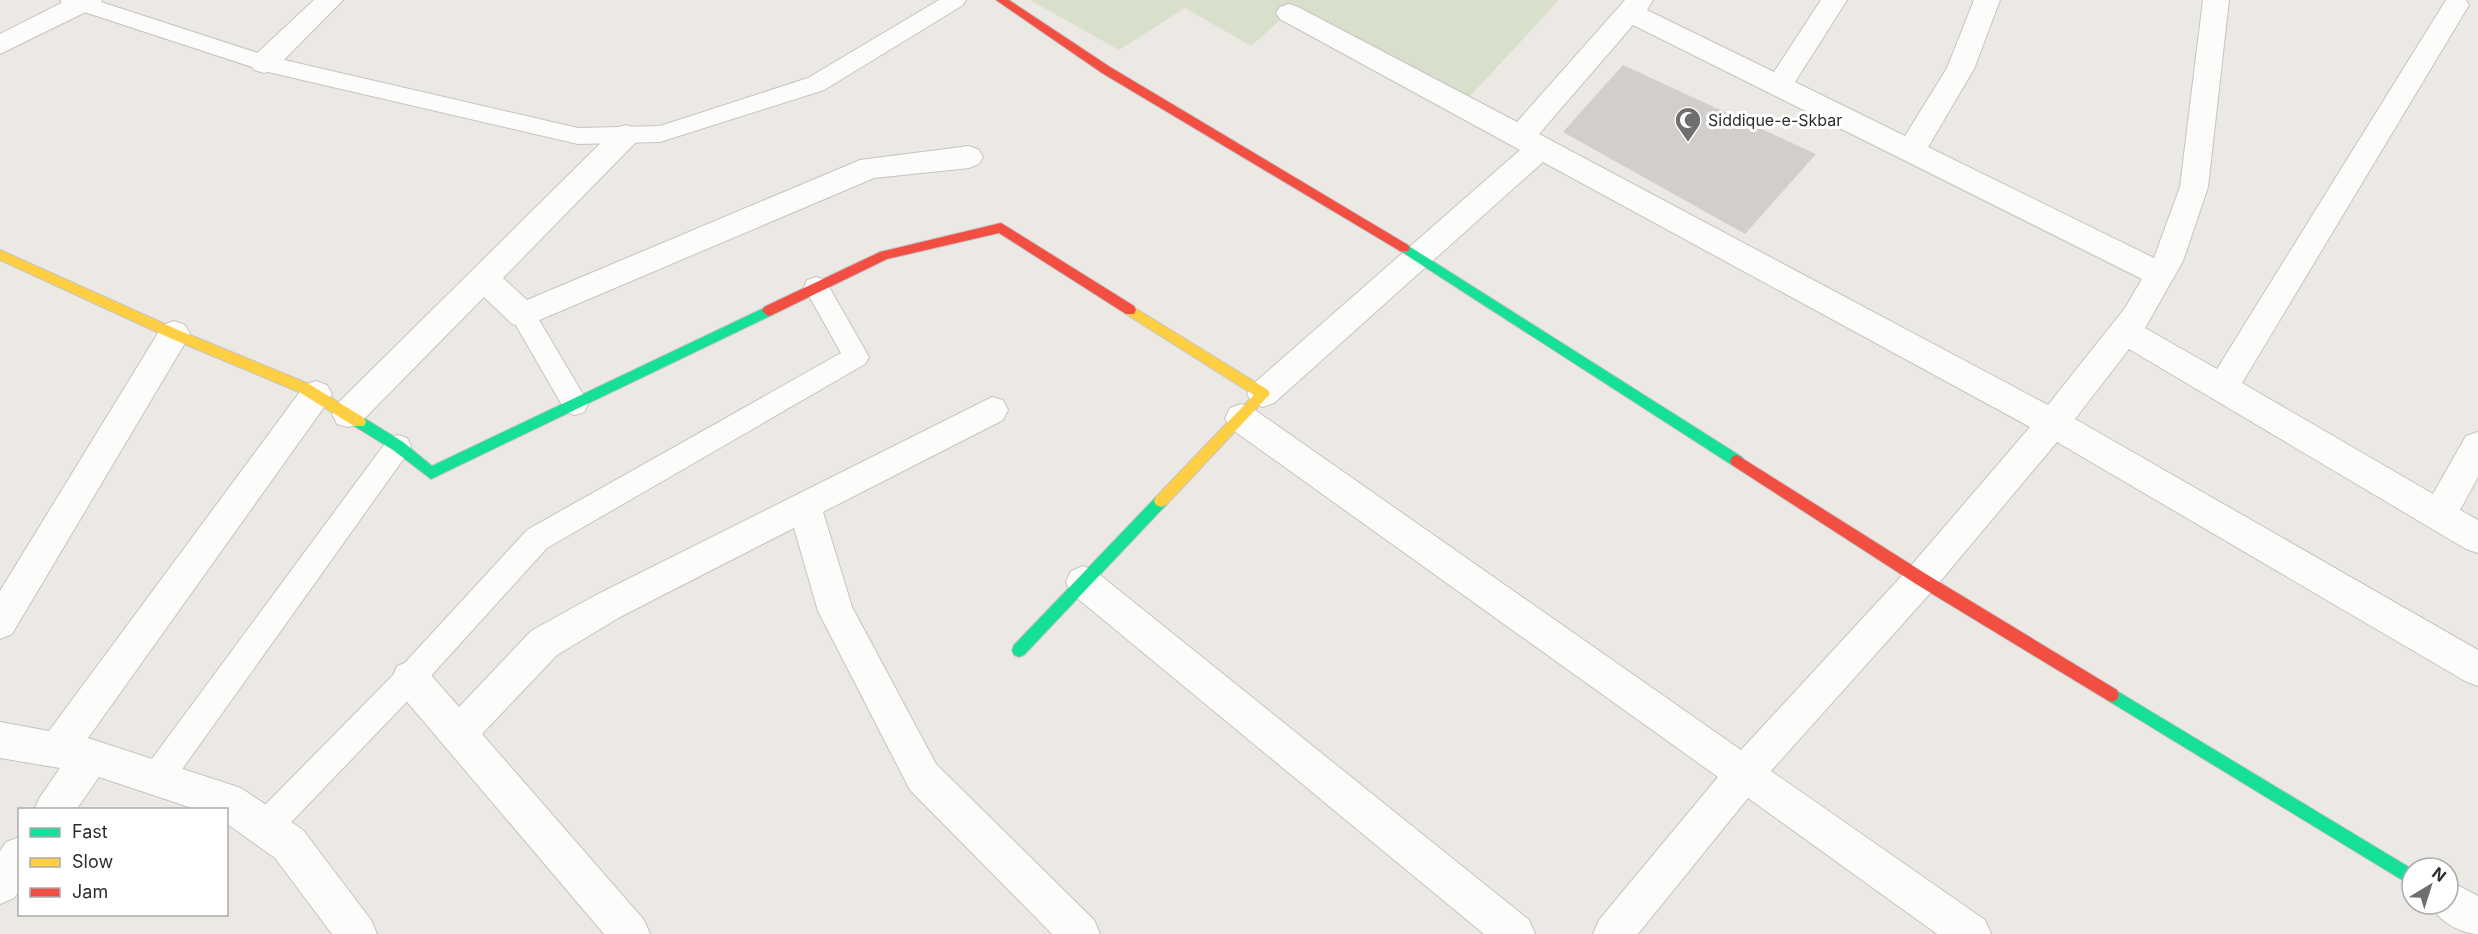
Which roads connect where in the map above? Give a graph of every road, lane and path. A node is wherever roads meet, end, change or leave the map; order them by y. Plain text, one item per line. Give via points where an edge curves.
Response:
1 (330, 0) edge
2 (954, 0) edge
3 (1001, 0) edge
4 (1834, 0) edge
5 (1987, 0) edge
6 (2216, 0) edge
7 (81, 1) edge
8 (1635, 6) edge
9 (2460, 7) edge
10 (1289, 13) dead end
11 (0, 45) edge
12 (264, 63) junction
13 (1779, 86) junction
14 (626, 135) junction
15 (1531, 141) junction
16 (1911, 151) junction
17 (969, 157) dead end
18 (1417, 255) junction
19 (1, 258) edge
20 (2160, 274) junction
21 (483, 279) junction
22 (816, 287) junction
23 (523, 315) junction
24 (2125, 331) junction
25 (174, 334) junction
26 (2222, 388) junction
27 (316, 394) junction
28 (575, 404) junction
29 (1252, 406) junction
30 (992, 410) dead end
31 (348, 414) junction
32 (2053, 423) junction
33 (398, 446) junction
34 (2478, 446) edge
35 (805, 507) junction
36 (2439, 515) junction
37 (2478, 538) edge
38 (1921, 579) junction
39 (1083, 582) junction
40 (0, 623) edge
41 (1019, 650) dead end
42 (2478, 669) edge
43 (410, 678) junction
44 (458, 734) junction
45 (0, 740) edge
46 (74, 753) junction
47 (1743, 775) junction
48 (157, 778) junction
49 (54, 808) edge
50 (265, 826) junction
51 (18, 859) edge
52 (2400, 871) edge
53 (0, 884) edge
54 (2460, 907) edge
55 (2478, 918) edge
56 (357, 934) edge
57 (630, 934) edge
58 (1080, 934) edge
59 (1515, 934) edge
60 (1613, 934) edge
61 (1971, 934) edge

1 - 12 street
2 - 14 lane via 816,84 660,134
3 - 18 street via 1106,70
4 - 13 street
5 - 16 street via 1960,69
6 - 20 street via 2194,187
7 - 11 street
7 - 12 lane
8 - 13 street
8 - 15 street
9 - 26 street
10 - 15 street
12 - 14 lane via 578,136
13 - 16 street
14 - 21 street
15 - 18 street
15 - 32 street
16 - 20 street
17 - 23 street via 870,168
18 - 29 street
18 - 38 street
19 - 25 street
20 - 24 street
21 - 23 street
21 - 31 street
22 - 28 street
22 - 29 street via 884,255 1001,228
22 - 43 lane via 856,357 537,539
23 - 28 lane
24 - 26 street
24 - 32 street
25 - 27 street
25 - 40 street
26 - 36 street
27 - 31 street
27 - 46 street
28 - 33 street via 431,473
29 - 39 street
29 - 47 street
30 - 35 street
31 - 33 street
32 - 38 street
32 - 42 street
33 - 48 lane
34 - 36 street
35 - 44 street via 608,606 544,643
35 - 58 street via 836,611 923,777
36 - 37 street
38 - 47 street
38 - 52 street
39 - 41 street
39 - 59 street
43 - 44 street
43 - 50 lane
44 - 57 street
45 - 46 street
46 - 48 street
46 - 49 street
47 - 60 street
47 - 61 street
48 - 50 street via 228,801
50 - 56 street via 289,844
51 - 53 street
54 - 55 street

